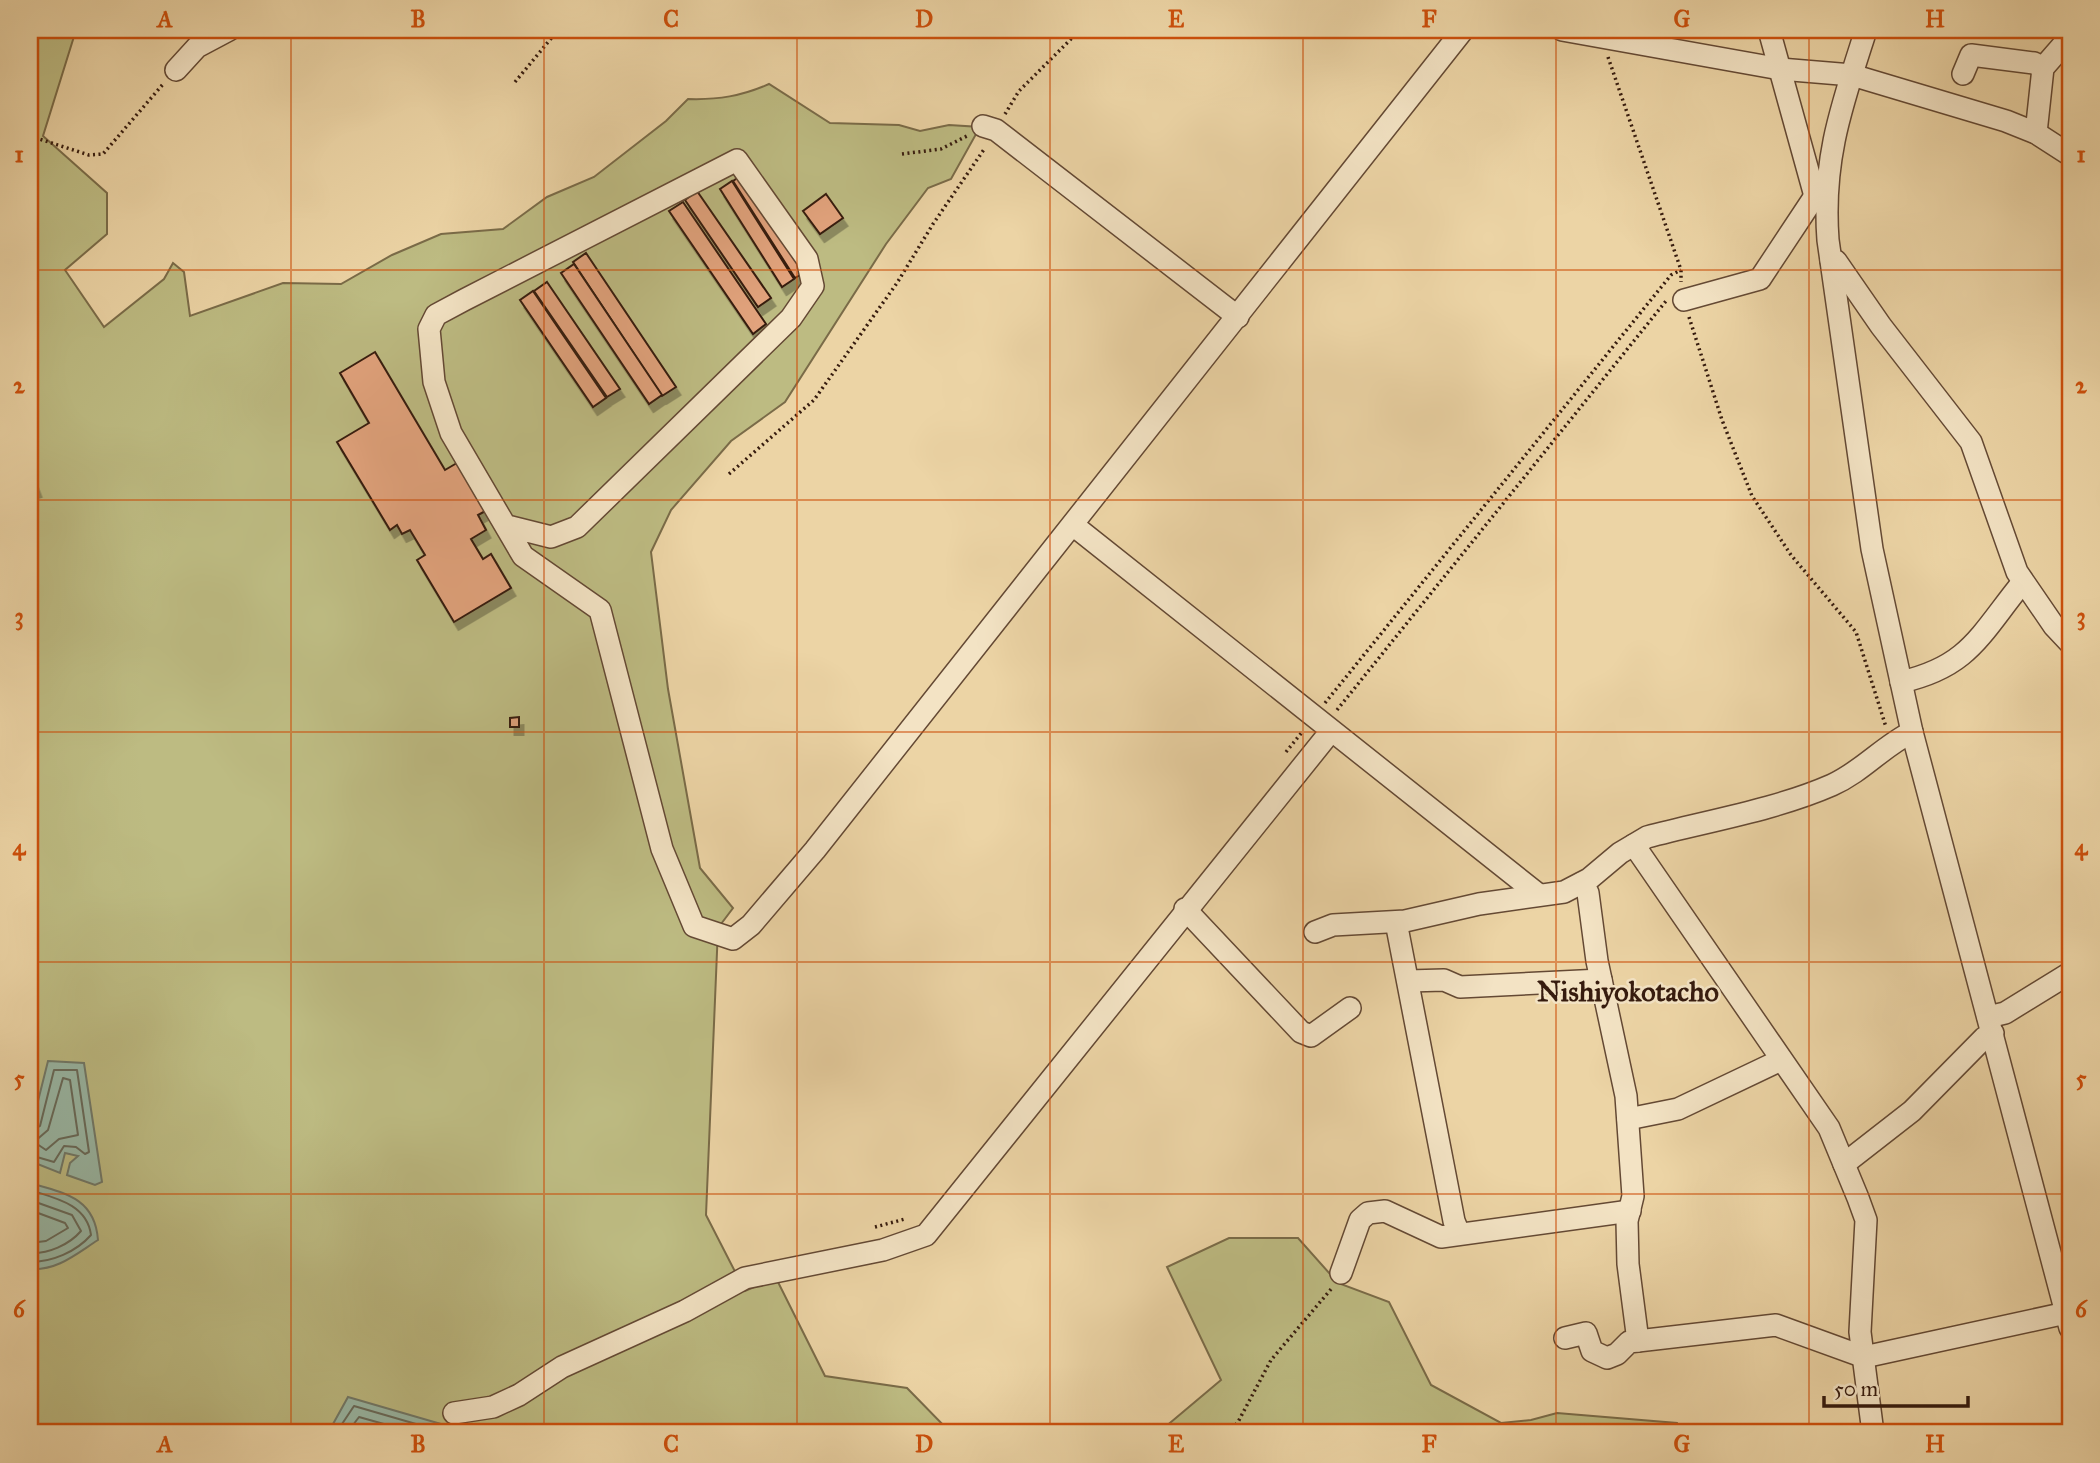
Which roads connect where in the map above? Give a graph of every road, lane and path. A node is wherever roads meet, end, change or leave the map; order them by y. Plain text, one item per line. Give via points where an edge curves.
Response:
1 (229, 30) edge
2 (239, 30) edge
3 (290, 30) edge
4 (558, 30) edge
5 (1080, 30) edge
6 (1463, 30) edge
7 (1562, 30) edge
8 (1769, 30) edge
9 (1866, 30) edge
10 (2070, 37) edge
11 (1609, 38) junction
12 (2043, 68) junction
13 (1780, 69) junction
14 (176, 70) joint
15 (1963, 74) dead end
16 (1852, 75) junction
17 (515, 82) dead end
18 (990, 128) junction
19 (2036, 133) junction
20 (30, 136) edge
21 (902, 154) dead end
22 (2070, 155) edge
23 (1820, 197) junction
24 (1831, 260) junction
25 (1683, 296) junction
26 (1238, 317) junction
27 (729, 474) dead end
28 (1073, 525) junction
29 (507, 526) junction
30 (2024, 584) junction
31 (2070, 643) edge
32 (1901, 682) junction
33 (1323, 724) junction
34 (1912, 732) junction
35 (1891, 742) junction
36 (1634, 845) junction
37 (1582, 883) junction
38 (1539, 895) junction
39 (1185, 909) junction
40 (1396, 922) junction
41 (1315, 932) dead end
42 (2070, 973) edge
43 (1601, 979) junction
44 (1408, 981) junction
45 (1350, 1008) dead end
46 (1991, 1026) junction
47 (1781, 1059) junction
48 (1628, 1119) junction
49 (1844, 1164) junction
50 (1630, 1211) junction
51 (1460, 1233) junction
52 (1341, 1273) joint
53 (2068, 1321) edge
54 (1565, 1338) dead end
55 (1638, 1341) junction
56 (1864, 1357) junction
57 (454, 1413) dead end
58 (1228, 1433) edge
59 (1872, 1433) edge

1 - 14 street via 197,47
2 - 3 path via 267,36
4 - 17 path
5 - 18 path via 1019,91
6 - 26 street
7 - 11 street
8 - 13 street
9 - 16 street
10 - 12 street
11 - 13 street
11 - 25 path via 1607,55 1681,270
12 - 15 street via 1971,55
12 - 19 street
13 - 16 street
13 - 23 street
14 - 20 path via 103,153 89,155
16 - 19 street
16 - 23 street
18 - 21 path via 941,149
18 - 26 street
18 - 27 path via 897,283 814,400
19 - 22 street
23 - 24 street
23 - 25 street via 1760,279
24 - 30 street via 1971,442
24 - 32 street via 1872,549
25 - 33 path via 1670,295
25 - 35 path via 1722,420 1752,496 1791,555 1856,632
26 - 28 street
28 - 29 street via 815,850 751,926 733,939 694,926 662,849 600,610 523,556
28 - 33 street
29 - 29 street via 443,412 430,362 429,329 436,315 737,160 807,259 813,286 791,318 577,527 551,537
30 - 31 street
30 - 32 street via 1965,655
32 - 34 street
33 - 38 street
33 - 39 street
34 - 35 street
34 - 46 street
35 - 36 street via 1868,764 1832,785 1647,837
36 - 37 street
36 - 47 street
37 - 38 street via 1564,892
37 - 43 street via 1588,893
38 - 40 street
39 - 45 street via 1301,1032 1311,1036
39 - 57 street via 926,1235 883,1250 746,1278 562,1367 519,1395 493,1407
40 - 41 street via 1334,925
40 - 44 street
42 - 46 street
43 - 44 street via 1460,987 1444,980
43 - 48 street
44 - 51 street
46 - 49 street via 1913,1111
46 - 53 street
47 - 48 street via 1678,1109
47 - 49 street via 1829,1128
48 - 50 street
49 - 56 street via 1866,1220 1860,1332
50 - 51 street
50 - 55 street via 1628,1264
51 - 52 street via 1441,1237 1385,1211 1368,1213 1360,1220
52 - 58 path via 1328,1295 1271,1360
53 - 56 street
54 - 55 street via 1586,1333 1592,1351 1607,1358
55 - 56 street via 1776,1325
56 - 59 street

